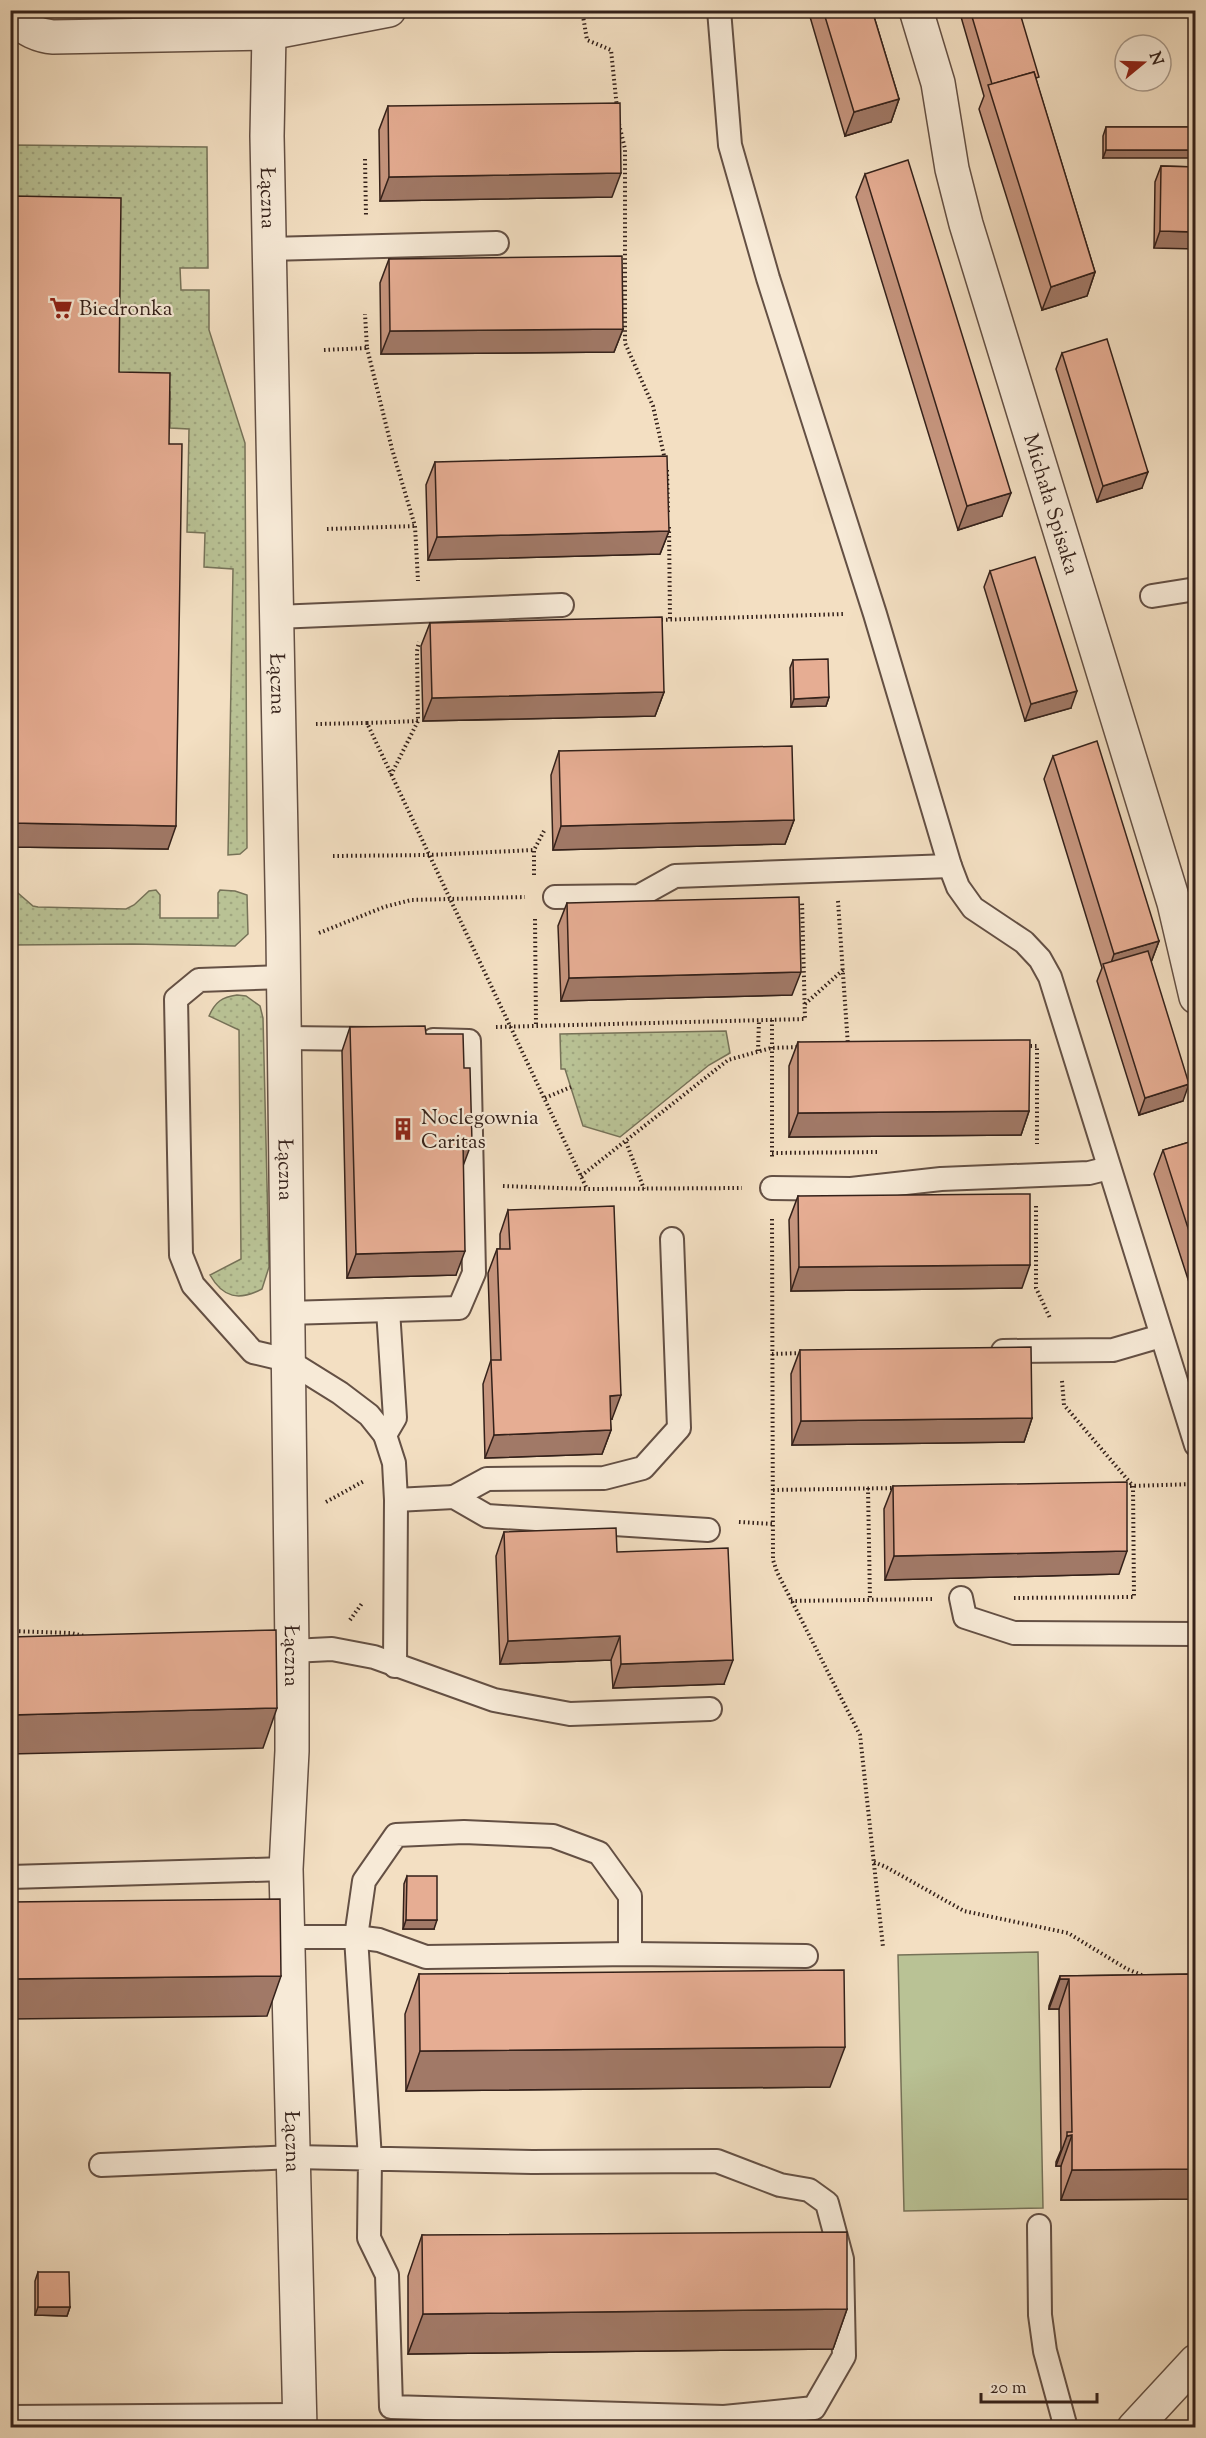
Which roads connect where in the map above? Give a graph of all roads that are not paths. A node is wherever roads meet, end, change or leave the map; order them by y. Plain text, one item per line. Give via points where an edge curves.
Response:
1 (389, 10) edge
2 (718, 10) edge
3 (916, 10) edge
4 (10, 18) edge
5 (269, 33) junction
6 (497, 243) dead end
7 (269, 249) junction
8 (1196, 589) edge
9 (1152, 596) dead end
10 (562, 605) dead end
11 (276, 617) junction
12 (950, 866) junction
13 (545, 897) road end
14 (284, 977) junction
15 (1196, 997) edge
16 (284, 1038) junction
17 (1109, 1168) junction
18 (772, 1188) road end
19 (672, 1239) dead end
20 (388, 1310) junction
21 (287, 1312) junction
22 (1161, 1336) junction
23 (977, 1351) edge
24 (287, 1360) junction
25 (386, 1435) junction
26 (1196, 1444) edge
27 (454, 1497) junction
28 (396, 1500) junction
29 (708, 1530) dead end
30 (961, 1598) dead end
31 (1196, 1634) edge
32 (292, 1651) junction
33 (395, 1666) junction
34 (710, 1709) dead end
35 (286, 1869) junction
36 (10, 1877) edge
37 (288, 1937) junction
38 (356, 1937) junction
39 (630, 1954) junction
40 (806, 1956) dead end
41 (294, 2157) junction
42 (370, 2159) junction
43 (101, 2164) dead end
44 (1039, 2226) dead end
45 (1196, 2361) edge
46 (10, 2416) edge
47 (300, 2421) edge
48 (1066, 2427) edge
49 (1134, 2427) edge

1 - 5 street
2 - 12 lane via 730,145
3 - 15 street, Michała Spisaka via 938,83 963,214 1169,887
4 - 5 street via 27,30 53,37
5 - 7 street, Łączna
6 - 7 lane
7 - 11 street, Łączna
8 - 9 lane
10 - 11 lane
11 - 14 street, Łączna
12 - 13 lane via 675,876 639,896
12 - 17 lane via 973,908 1024,942 1050,977
14 - 16 street, Łączna
14 - 24 lane via 199,980 176,999 181,1255 193,1285 253,1353
16 - 20 lane via 469,1041 474,1273 459,1308
16 - 21 street, Łączna
17 - 18 lane via 1089,1173 941,1179 851,1189
17 - 22 lane
19 - 27 lane via 679,1428 643,1468 603,1478 487,1479
20 - 21 lane
20 - 25 lane via 395,1418
21 - 24 street, Łączna
22 - 23 lane via 1113,1350
22 - 26 lane
24 - 25 lane via 340,1393 369,1415
24 - 32 street, Łączna
25 - 28 lane
27 - 28 lane
27 - 29 lane via 488,1516
28 - 33 lane
30 - 31 lane via 966,1617 1014,1633
32 - 33 lane via 332,1649 374,1657
32 - 35 street, Łączna
33 - 34 lane via 494,1700 570,1714
35 - 36 lane
35 - 37 street, Łączna
37 - 38 lane
37 - 41 street, Łączna
38 - 39 lane via 379,1940 426,1957
38 - 39 lane via 364,1881 396,1835 464,1832 553,1836 599,1853 630,1896
38 - 42 lane
39 - 40 lane
41 - 42 lane
41 - 43 lane
41 - 47 street, Łączna
42 - 42 lane via 717,2161 780,2185 809,2190 827,2203 842,2259 844,2355 814,2408 723,2416 391,2407 387,2275 369,2238
44 - 48 lane via 1040,2315 1045,2351
45 - 49 street
46 - 47 lane

